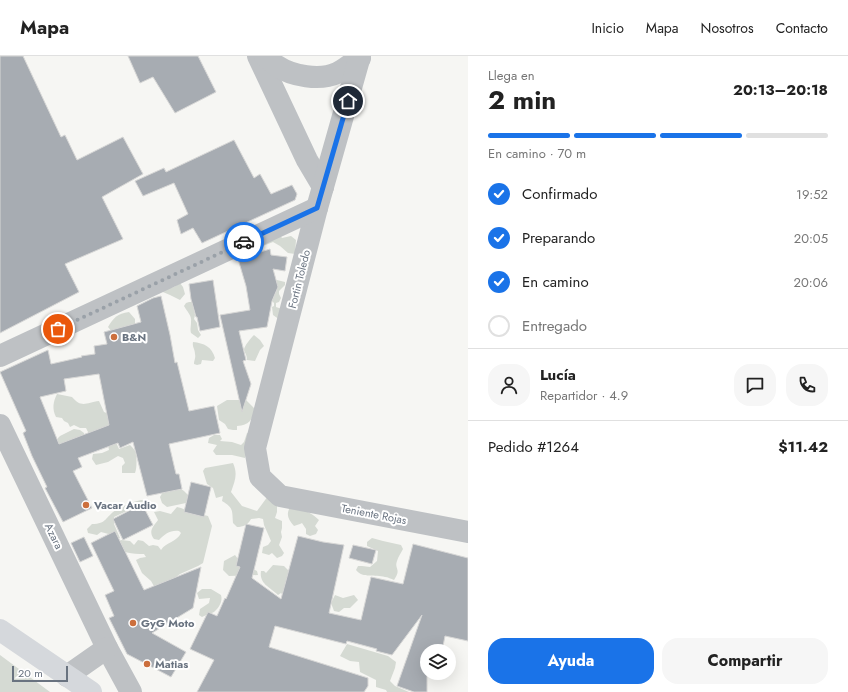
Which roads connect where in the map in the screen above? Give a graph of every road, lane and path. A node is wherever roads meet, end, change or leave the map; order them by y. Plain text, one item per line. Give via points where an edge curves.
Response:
1 (258, 56) edge
2 (265, 56) edge
3 (360, 57) edge
4 (323, 188) junction
5 (317, 208) junction
6 (0, 356) edge
7 (0, 425) edge
8 (280, 496) joint
9 (468, 532) edge
10 (0, 630) edge
11 (107, 648) junction
12 (67, 676) junction
13 (91, 692) edge
14 (130, 692) edge

1 - 4 street
2 - 3 street via 288,72 323,77 336,74
3 - 4 street, Fortin Toledo
4 - 5 street, Fortin Toledo
5 - 6 street
5 - 8 street, Fortin Toledo via 255,448 260,477
7 - 11 street, Azara
8 - 9 street, Teniente Rojas
10 - 12 main road
11 - 12 street
11 - 14 street, Azara
12 - 13 main road

